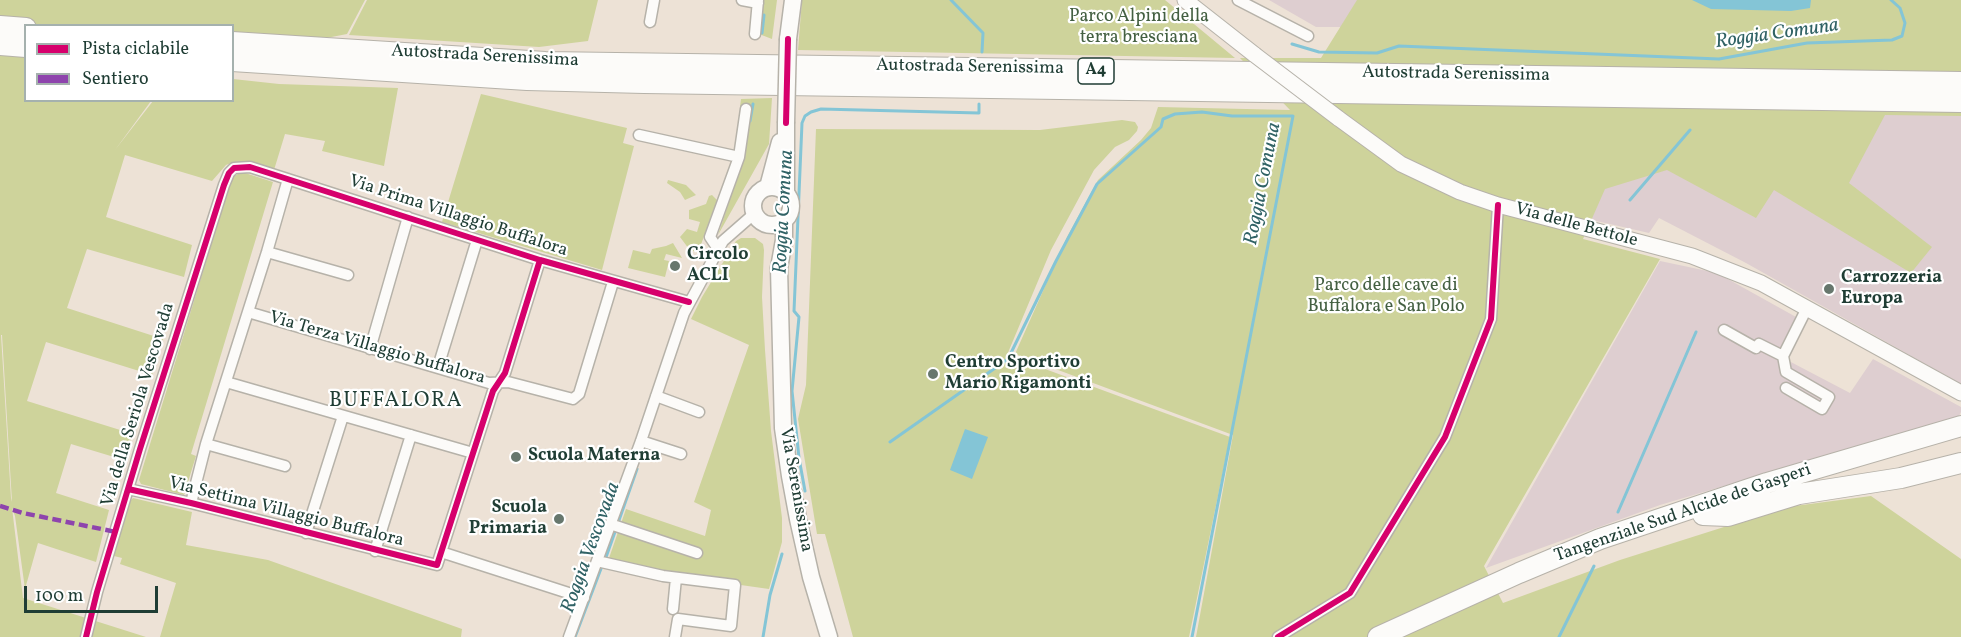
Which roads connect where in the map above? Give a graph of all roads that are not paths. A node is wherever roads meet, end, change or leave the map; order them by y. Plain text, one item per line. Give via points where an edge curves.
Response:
1 (654, 0) edge
2 (742, 0) edge
3 (793, 0) edge
4 (1185, 0) edge
5 (1238, 0) edge
6 (758, 2) edge
7 (650, 22) dead end
8 (0, 26) edge
9 (24, 28) edge
10 (755, 34) dead end
11 (1308, 36) dead end
12 (234, 42) edge
13 (0, 45) edge
14 (24, 47) edge
15 (234, 61) edge
16 (1961, 82) edge
17 (1961, 102) edge
18 (746, 109) dead end
19 (786, 123) junction
20 (639, 135) dead end
21 (739, 157) junction
22 (288, 179) junction
23 (225, 182) joint
24 (768, 187) junction
25 (786, 192) junction
26 (1498, 205) junction
27 (755, 213) junction
28 (408, 217) junction
29 (776, 222) junction
30 (477, 240) junction
31 (718, 249) junction
32 (267, 252) junction
33 (540, 260) junction
34 (348, 275) dead end
35 (613, 282) junction
36 (689, 302) junction
37 (1807, 308) junction
38 (248, 312) junction
39 (1724, 330) dead end
40 (370, 349) junction
41 (1783, 356) junction
42 (438, 367) junction
43 (226, 382) junction
44 (499, 382) junction
45 (1786, 388) dead end
46 (1961, 393) edge
47 (656, 396) junction
48 (699, 412) dead end
49 (343, 416) junction
50 (1961, 426) edge
51 (411, 435) junction
52 (1961, 437) edge
53 (641, 441) junction
54 (206, 444) junction
55 (473, 453) junction
56 (681, 454) dead end
57 (1961, 463) edge
58 (285, 466) dead end
59 (128, 489) junction
60 (190, 503) junction
61 (1703, 515) junction
62 (610, 524) junction
63 (306, 533) junction
64 (375, 551) junction
65 (441, 552) junction
66 (697, 553) dead end
67 (602, 562) junction
68 (676, 578) junction
69 (584, 598) junction
70 (673, 609) dead end
71 (86, 637) edge
72 (569, 637) edge
73 (675, 637) edge
74 (829, 637) edge
75 (1278, 637) edge
76 (1378, 637) edge
77 (1404, 637) edge

1 - 7 street
2 - 6 street
3 - 19 main road, Via Serenissima, bridge
4 - 26 main road, Via delle Bettole, bridge via 1401,164
5 - 11 street
6 - 10 street
8 - 9 highway
12 - 16 highway, Autostrada Serenissima / A4 via 545,62
13 - 14 highway
15 - 17 highway, Autostrada Serenissima / A4 via 527,80 644,83
18 - 21 street
19 - 24 main road, Via Serenissima
19 - 25 main road, Via Serenissima
20 - 21 street
21 - 31 street via 711,237
22 - 23 street, Via Prima Villaggio Buffalora via 242,166 234,168
22 - 28 street, Via Prima Villaggio Buffalora
22 - 32 street
23 - 59 street, Via della Seriola Vescovada
24 - 25 main road
24 - 27 main road, Via Serenissima via 754,200
25 - 29 main road, Via Serenissima via 791,207
26 - 37 main road, Via delle Bettole via 1692,256
26 - 75 street via 1491,320 1446,437 1350,593
27 - 29 main road via 758,219
27 - 31 street
28 - 30 street, Via Prima Villaggio Buffalora
28 - 40 street
29 - 74 main road, Via Serenissima via 783,428 811,577
30 - 33 street, Via Prima Villaggio Buffalora
30 - 42 street
31 - 36 street
32 - 34 street
32 - 38 street
33 - 35 street, Via Prima Villaggio Buffalora
33 - 44 street
35 - 36 street, Via Prima Villaggio Buffalora
35 - 44 street, Via Terza Villaggio Buffalora via 575,398
36 - 47 street
37 - 41 street
37 - 46 main road, Via delle Bettole
38 - 40 street, Via Terza Villaggio Buffalora
38 - 43 street
39 - 41 street via 1756,348 1759,344
40 - 42 street, Via Terza Villaggio Buffalora
41 - 45 street via 1786,372 1829,397 1822,409
42 - 44 street, Via Terza Villaggio Buffalora
43 - 49 street
43 - 54 street
44 - 55 street
47 - 48 street
47 - 53 street
49 - 51 street
49 - 63 street
50 - 76 highway, Tangenziale Sud Alcide de Gasperi via 1756,487 1600,539
51 - 55 street
51 - 64 street
52 - 61 highway, Tangenziale Sud Alcide de Gasperi
53 - 56 street
53 - 62 street
54 - 58 street
54 - 60 street
55 - 65 street
57 - 61 highway via 1901,478 1799,494 1728,516
59 - 60 street, Via Settima Villaggio Buffalora
59 - 71 street, Via della Seriola Vescovada
60 - 63 street, Via Settima Villaggio Buffalora
61 - 77 highway, Tangenziale Sud Alcide de Gasperi via 1522,582
62 - 66 street
62 - 67 street
63 - 64 street, Via Settima Villaggio Buffalora
64 - 65 street, Via Settima Villaggio Buffalora via 437,565
65 - 69 street
67 - 68 street
67 - 69 street
68 - 70 street
68 - 73 street via 735,585 730,626 678,619
69 - 72 street

